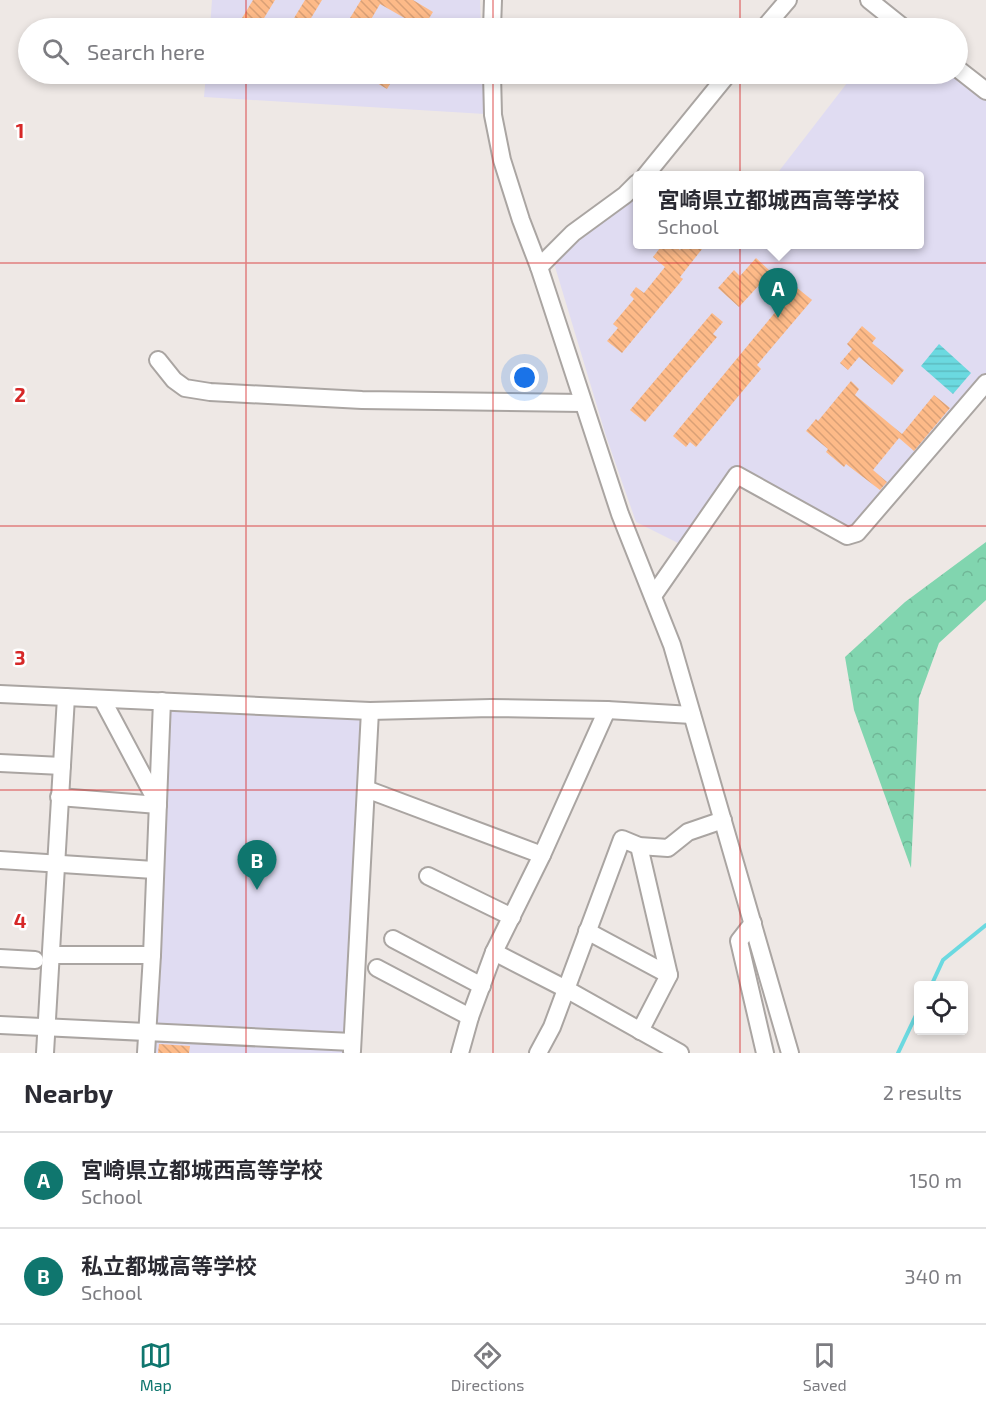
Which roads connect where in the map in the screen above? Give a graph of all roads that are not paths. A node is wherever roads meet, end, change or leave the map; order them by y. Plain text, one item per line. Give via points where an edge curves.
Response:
1 (493, 0) edge
2 (788, 0) edge
3 (869, 0) edge
4 (492, 18) edge
5 (773, 18) edge
6 (892, 18) edge
7 (968, 77) edge
8 (492, 84) edge
9 (720, 84) edge
10 (986, 91) edge
11 (649, 171) edge
12 (633, 187) edge
13 (539, 267) junction
14 (158, 360) dead end
15 (986, 383) edge
16 (584, 403) junction
17 (653, 596) junction
18 (0, 694) edge
19 (66, 697) junction
20 (102, 699) junction
21 (162, 701) junction
22 (606, 710) junction
23 (370, 711) junction
24 (692, 715) junction
25 (0, 763) edge
26 (62, 766) junction
27 (366, 789) junction
28 (59, 796) junction
29 (158, 805) junction
30 (723, 820) junction
31 (639, 846) junction
32 (542, 855) junction
33 (0, 860) edge
34 (55, 864) junction
35 (154, 870) junction
36 (428, 876) dead end
37 (512, 917) junction
38 (753, 923) junction
39 (587, 931) junction
40 (393, 939) dead end
41 (494, 952) junction
42 (52, 955) junction
43 (152, 955) junction
44 (0, 958) edge
45 (35, 960) dead end
46 (377, 968) dead end
47 (669, 975) junction
48 (482, 986) junction
49 (566, 989) junction
50 (470, 1017) junction
51 (0, 1025) edge
52 (47, 1028) junction
53 (640, 1031) junction
54 (147, 1033) junction
55 (352, 1047) edge
56 (541, 1052) edge
57 (45, 1053) edge
58 (146, 1053) edge
59 (461, 1053) edge
60 (680, 1053) edge
61 (765, 1053) edge
62 (789, 1053) edge

1 - 4 street
2 - 5 street
3 - 6 street
7 - 10 street
8 - 13 street via 493,115 502,160
9 - 11 street
12 - 13 street via 573,233
13 - 16 street
14 - 16 street via 185,388 210,392 362,400
15 - 17 street via 857,533 847,536 737,475
16 - 17 street via 620,514
17 - 24 street
18 - 19 street
19 - 20 street
19 - 26 street
20 - 21 street
20 - 29 street
21 - 23 street
21 - 29 street
22 - 23 street
22 - 24 street
22 - 32 street
23 - 27 street
24 - 30 street
25 - 26 street
26 - 28 street
27 - 32 street
27 - 55 street
28 - 29 street
28 - 34 street
29 - 35 street
30 - 31 street via 688,832 668,848
30 - 38 street
31 - 39 street via 622,839
31 - 47 street
32 - 37 street
33 - 34 street
34 - 35 street
34 - 42 street
35 - 43 street
36 - 37 street
37 - 41 street
38 - 61 street via 739,941
38 - 62 street
39 - 47 street
39 - 49 street
40 - 48 street
41 - 48 street
41 - 49 street
42 - 43 street
42 - 52 street
43 - 54 street
44 - 45 street
46 - 50 street
47 - 53 street
48 - 50 street
49 - 53 street
49 - 56 street
50 - 59 street
51 - 52 street
52 - 54 street
52 - 57 street
53 - 60 street
54 - 55 street
54 - 58 street

